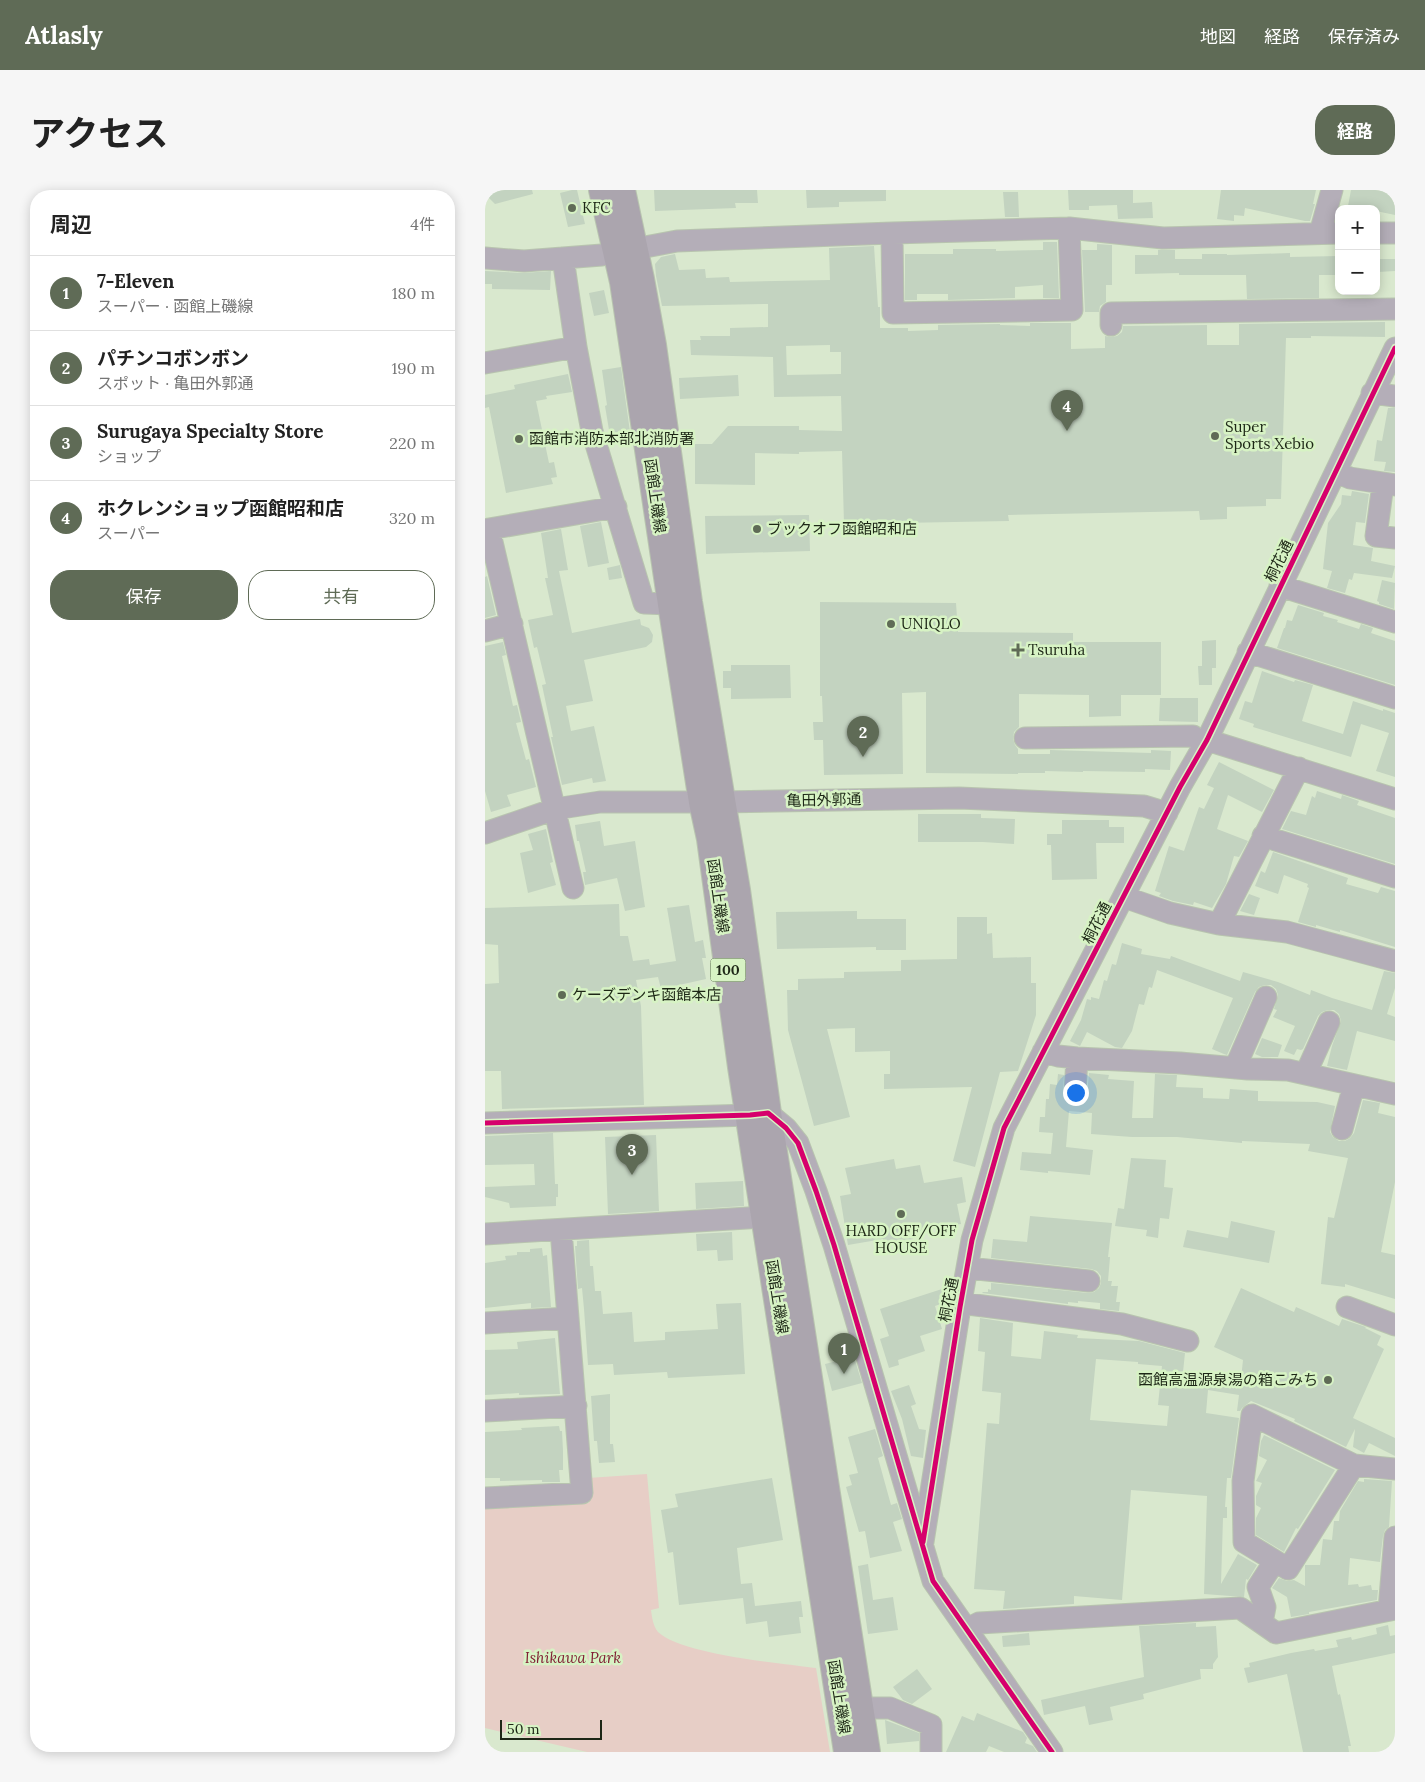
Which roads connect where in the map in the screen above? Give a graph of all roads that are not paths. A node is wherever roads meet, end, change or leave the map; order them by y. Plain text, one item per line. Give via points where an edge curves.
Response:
1 (602, 190) edge
2 (622, 190) edge
3 (1332, 190) edge
4 (1069, 228) junction
5 (892, 233) junction
6 (1329, 233) edge
7 (1380, 233) edge
8 (1395, 233) edge
9 (626, 249) junction
10 (485, 258) edge
11 (563, 258) junction
12 (1395, 309) edge
13 (1111, 325) dead end
14 (576, 347) junction
15 (1395, 348) edge
16 (485, 364) edge
17 (1373, 393) junction
18 (1395, 396) edge
19 (1336, 472) junction
20 (1389, 485) edge
21 (616, 507) junction
22 (1395, 538) edge
23 (490, 552) edge
24 (1281, 586) junction
25 (680, 603) junction
26 (1395, 622) edge
27 (513, 624) junction
28 (485, 631) edge
29 (1248, 652) junction
30 (1395, 698) edge
31 (1025, 738) dead end
32 (1200, 738) junction
33 (1299, 768) junction
34 (1395, 799) edge
35 (712, 802) junction
36 (555, 809) junction
37 (1167, 813) junction
38 (485, 833) edge
39 (1263, 836) junction
40 (1395, 877) edge
41 (573, 888) dead end
42 (1124, 897) junction
43 (1219, 924) junction
44 (1395, 961) edge
45 (1266, 997) dead end
46 (1329, 1022) dead end
47 (1043, 1052) junction
48 (1077, 1058) junction
49 (1235, 1068) junction
50 (1306, 1073) junction
51 (1354, 1084) junction
52 (1075, 1093) dead end
53 (1395, 1094) edge
54 (759, 1114) junction
55 (485, 1124) edge
56 (1342, 1130) dead end
57 (765, 1217) junction
58 (561, 1230) junction
59 (485, 1234) edge
60 (968, 1268) junction
61 (1089, 1280) dead end
62 (960, 1303) junction
63 (1347, 1307) dead end
64 (569, 1318) junction
65 (485, 1323) edge
66 (1395, 1325) edge
67 (1188, 1341) dead end
68 (576, 1406) junction
69 (485, 1411) edge
70 (1354, 1465) junction
71 (1395, 1469) edge
72 (485, 1498) edge
73 (1395, 1537) edge
74 (923, 1542) junction
75 (1272, 1559) junction
76 (1392, 1609) edge
77 (1262, 1623) junction
78 (967, 1629) junction
79 (861, 1708) junction
80 (847, 1752) edge
81 (867, 1752) edge
82 (931, 1752) edge
83 (1052, 1752) edge

1 - 9 main road, 函館上磯線 / 100
2 - 9 main road, 函館上磯線 / 100
3 - 6 street
4 - 5 street
4 - 5 street via 1071,310 893,313
4 - 6 street via 1163,238
5 - 9 street via 677,241
7 - 8 street
9 - 11 street via 602,255
9 - 25 main road, 函館上磯線 / 100 via 665,423
10 - 11 street via 524,261
11 - 14 street
12 - 13 street via 1111,314
14 - 16 street
14 - 21 street via 592,431
15 - 17 street, 桐花通
17 - 18 street
17 - 19 street, 桐花通
19 - 20 street
19 - 24 street, 桐花通
20 - 22 street via 1376,536
21 - 23 street via 489,529
21 - 25 street via 644,603
23 - 27 street
24 - 26 street
24 - 29 street, 桐花通
25 - 35 main road, 函館上磯線 / 100
27 - 28 street
27 - 36 street
29 - 30 street
29 - 32 street, 桐花通
31 - 32 street
32 - 33 street
32 - 37 street, 桐花通
33 - 34 street
33 - 39 street
35 - 36 street, 亀田外郭通 via 600,802
35 - 37 street, 亀田外郭通 via 959,798 1144,806
35 - 54 main road, 函館上磯線 / 100 via 737,890
36 - 38 street, 亀田外郭通
36 - 41 street
37 - 42 street, 桐花通
39 - 40 street
39 - 43 street
42 - 43 street via 1169,914
42 - 47 street, 桐花通
43 - 44 street via 1287,932
45 - 49 street
46 - 50 street
47 - 48 street
47 - 60 street, 桐花通 via 1004,1128 972,1240
48 - 49 street
48 - 52 street
49 - 50 street
50 - 51 street
51 - 53 street
51 - 56 street
54 - 55 street
54 - 57 main road, 函館上磯線 / 100
54 - 74 street via 786,1128 798,1143 834,1245
54 - 79 main road, 函館上磯線 / 100
57 - 58 street
57 - 80 main road, 函館上磯線 / 100
58 - 59 street
58 - 64 street
60 - 61 street
60 - 62 street, 桐花通
62 - 67 street via 1122,1324
62 - 74 street, 桐花通
63 - 66 street
64 - 65 street
64 - 68 street
68 - 69 street
68 - 72 street via 582,1493
70 - 71 street
70 - 75 street via 1289,1569
70 - 75 street via 1252,1415 1243,1481 1244,1542
73 - 76 street
74 - 78 street via 933,1582
75 - 77 street via 1258,1587 1265,1607
76 - 77 street via 1276,1633
77 - 78 street via 1240,1608 979,1624
78 - 83 street
79 - 81 main road, 函館上磯線 / 100
79 - 82 street via 890,1708 931,1725

